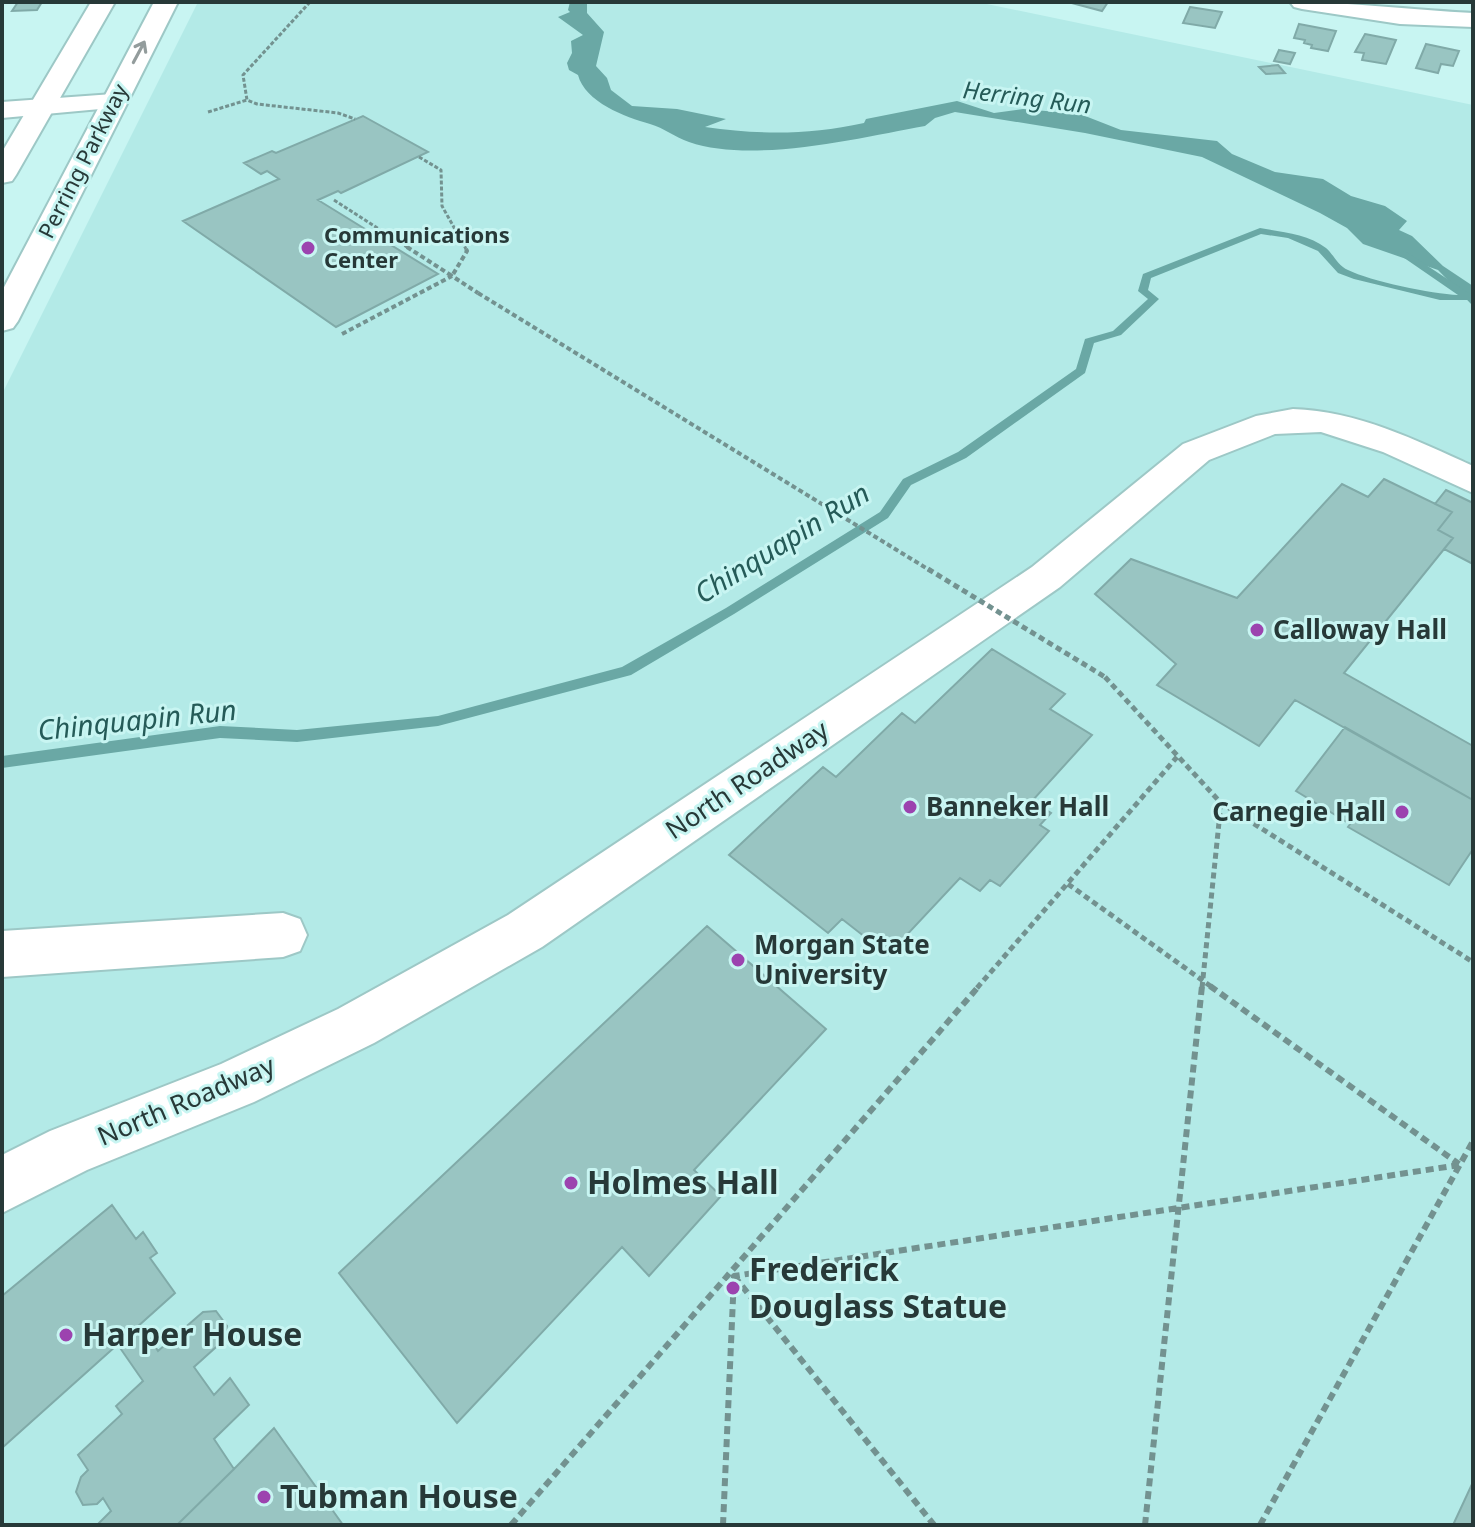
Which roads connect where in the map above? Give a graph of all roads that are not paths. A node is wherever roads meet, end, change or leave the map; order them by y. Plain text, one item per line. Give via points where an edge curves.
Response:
1 (103, 2) edge
2 (166, 2) edge
3 (1302, 2) edge
4 (1473, 20) edge
5 (113, 102) junction
6 (41, 108) junction
7 (2, 110) edge
8 (2, 175) edge
9 (2, 321) edge
10 (1473, 481) edge
11 (283, 935) dead end
12 (2, 954) edge
13 (2, 1185) edge

1 - 6 main road
5 -> 2 main road, Perring Parkway
3 - 4 main road via 1400,17
5 - 6 main road
5 - 9 main road, Perring Parkway
6 - 7 main road
6 - 8 main road
10 - 13 main road, North Roadway via 1395,444 1323,421 1268,424 1196,452 1046,577 525,931 235,1084 69,1150
11 - 12 main road

